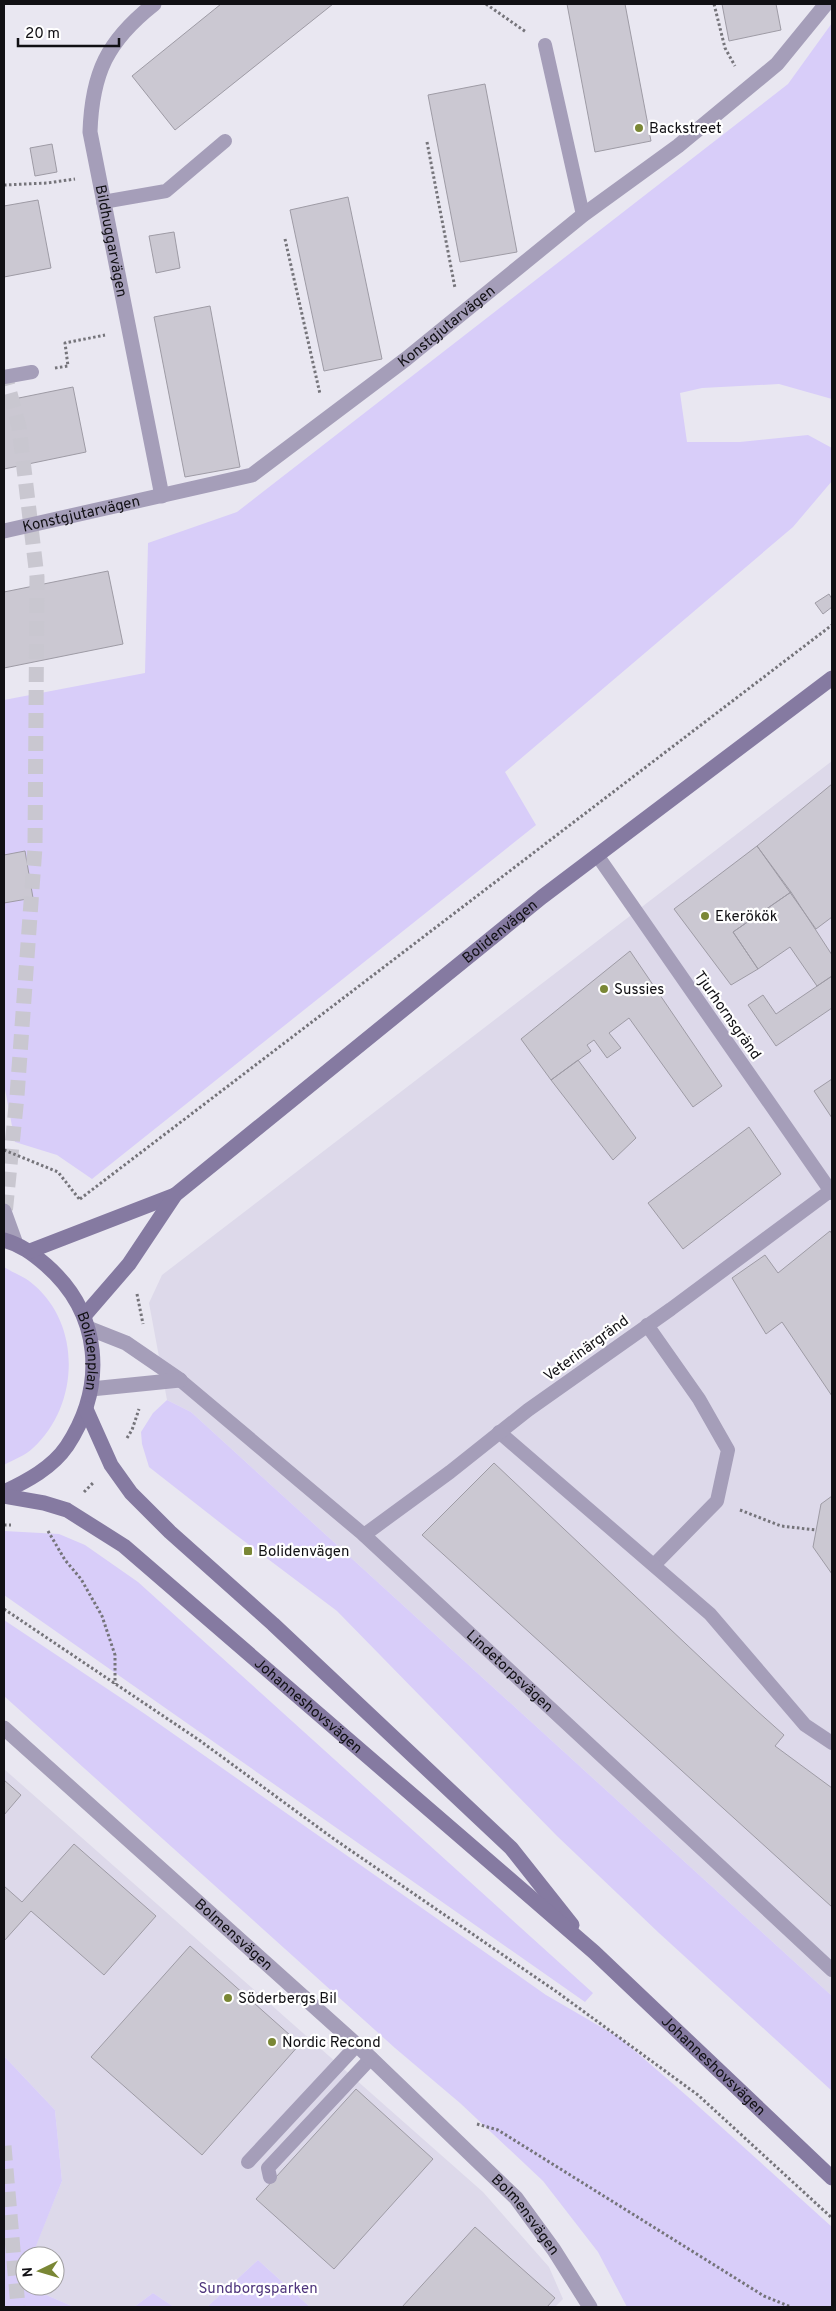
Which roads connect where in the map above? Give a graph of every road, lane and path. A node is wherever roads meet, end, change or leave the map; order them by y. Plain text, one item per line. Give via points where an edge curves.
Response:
1 (154, 4) edge
2 (486, 4) edge
3 (714, 4) edge
4 (826, 4) edge
5 (545, 45) joint
6 (747, 89) junction
7 (225, 141) dead end
8 (427, 142) dead end
9 (98, 176) junction
10 (4, 185) edge
11 (103, 202) junction
12 (583, 215) junction
13 (285, 239) dead end
14 (460, 316) junction
15 (95, 337) dead end
16 (68, 366) dead end
17 (32, 372) dead end
18 (4, 378) edge
19 (326, 421) junction
20 (162, 496) junction
21 (4, 531) edge
22 (832, 625) edge
23 (832, 678) edge
24 (597, 855) junction
25 (4, 1150) edge
26 (831, 1192) edge
27 (175, 1195) junction
28 (4, 1211) edge
29 (10, 1242) edge
30 (30, 1251) junction
31 (86, 1322) junction
32 (647, 1325) junction
33 (180, 1380) junction
34 (92, 1389) junction
35 (86, 1409) junction
36 (499, 1432) junction
37 (4, 1494) edge
38 (717, 1501) junction
39 (47, 1530) dead end
40 (816, 1530) dead end
41 (364, 1535) junction
42 (654, 1565) junction
43 (4, 1609) edge
44 (115, 1684) junction
45 (4, 1728) edge
46 (832, 1743) edge
47 (594, 1952) junction
48 (832, 1970) edge
49 (358, 2045) junction
50 (371, 2058) junction
51 (472, 2122) dead end
52 (248, 2162) dead end
53 (270, 2177) dead end
54 (832, 2178) edge
55 (832, 2218) edge
56 (590, 2307) edge
57 (791, 2307) edge

1 - 9 street, Bildhuggarvägen via 134,20 110,50 98,74 91,102 90,132
2 - 5 path
3 - 6 path via 725,48
4 - 6 street, Konstgjutarvägen via 777,64
5 - 12 lane
6 - 12 street, Konstgjutarvägen via 678,146
7 - 11 lane via 166,191
8 - 14 path
9 - 10 path
9 - 11 street, Bildhuggarvägen
11 - 20 street, Bildhuggarvägen
12 - 14 street, Konstgjutarvägen
13 - 19 path
14 - 19 street, Konstgjutarvägen
15 - 16 path via 65,343
17 - 18 lane
19 - 20 street, Konstgjutarvägen via 252,476
20 - 21 street, Konstgjutarvägen
22 - 25 path via 80,1199 58,1172
23 - 24 main road, Bolidenvägen
24 - 26 lane, Tjurhornsgränd
24 - 27 main road, Bolidenvägen
26 - 32 lane, Veterinärgränd
27 - 30 main road, Bolidenvägen
27 - 31 main road, Bolidenvägen
28 - 29 street
29 - 30 main road, Bolidenplan
30 - 31 main road, Bolidenplan via 63,1280
31 - 33 street, Lindetorpsvägen via 126,1343
31 - 34 main road, Bolidenplan via 93,1358
32 - 36 lane, Veterinärgränd
32 - 38 lane via 699,1399 728,1450
33 - 34 street
33 - 41 lane, Lindetorpsvägen
34 - 35 main road, Bolidenplan
35 - 37 main road, Bolidenplan via 66,1447 36,1476
35 - 47 main road, Johanneshovsvägen via 111,1465 131,1493 511,1848
36 - 41 lane, Veterinärgränd
36 - 42 lane
37 - 47 main road, Johanneshovsvägen via 67,1510 124,1546
38 - 40 path via 781,1526
38 - 42 lane
39 - 44 path via 102,1616 115,1655
41 - 48 lane, Lindetorpsvägen
42 - 46 lane via 710,1614 805,1725
43 - 44 path
44 - 55 path via 557,1992 698,2095
45 - 49 street, Bolmensvägen
47 - 54 main road, Johanneshovsvägen
49 - 50 street, Bolmensvägen
49 - 52 lane
50 - 53 lane via 268,2168
50 - 56 street, Bolmensvägen via 516,2198
51 - 57 path via 498,2130 764,2296

